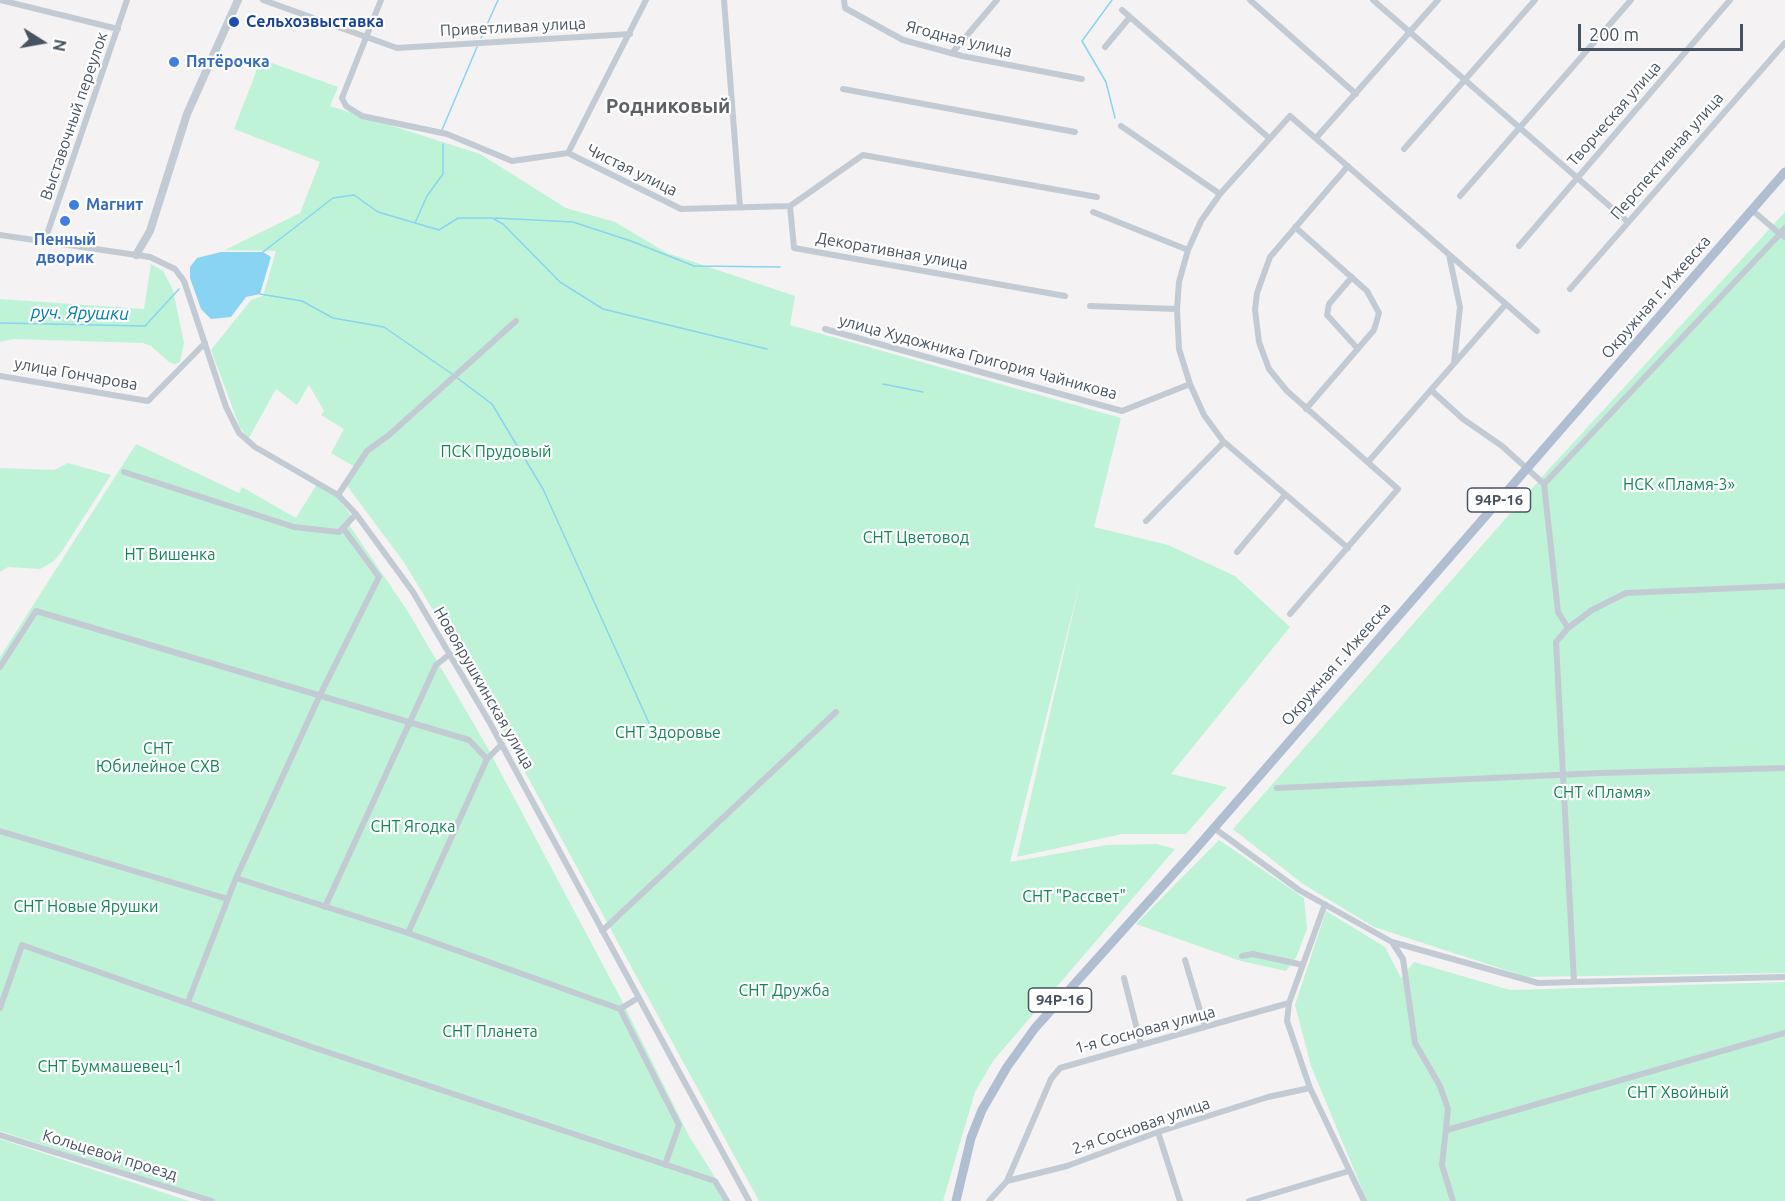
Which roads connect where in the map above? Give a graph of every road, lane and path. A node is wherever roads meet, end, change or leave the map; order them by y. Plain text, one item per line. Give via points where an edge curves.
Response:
1 (0, 0) edge
2 (127, 0) edge
3 (238, 0) edge
4 (263, 0) edge
5 (381, 0) edge
6 (646, 0) edge
7 (724, 0) edge
8 (844, 0) edge
9 (997, 0) edge
10 (1250, 0) edge
11 (1373, 0) edge
12 (1438, 0) edge
13 (1535, 0) edge
14 (1632, 0) edge
15 (1730, 0) edge
16 (1122, 10) dead end
17 (1130, 17) junction
18 (118, 29) junction
19 (1410, 33) junction
20 (630, 34) junction
21 (366, 37) junction
22 (1785, 43) edge
23 (1105, 46) dead end
24 (952, 53) junction
25 (1082, 79) dead end
26 (1464, 79) junction
27 (843, 89) dead end
28 (1356, 93) junction
29 (1121, 126) dead end
30 (1519, 127) junction
31 (1075, 132) dead end
32 (1269, 138) junction
33 (1316, 138) junction
34 (1404, 150) dead end
35 (568, 153) junction
36 (1348, 166) junction
37 (1785, 172) edge
38 (1577, 178) junction
39 (1220, 194) junction
40 (1460, 196) dead end
41 (1097, 197) dead end
42 (790, 206) junction
43 (740, 207) junction
44 (1752, 210) junction
45 (1093, 212) dead end
46 (1628, 222) junction
47 (1295, 227) junction
48 (1785, 228) edge
49 (0, 235) edge
50 (1782, 236) edge
51 (45, 240) junction
52 (1519, 246) dead end
53 (1188, 250) junction
54 (1449, 254) junction
55 (136, 255) junction
56 (1352, 277) junction
57 (1570, 289) dead end
58 (1065, 296) dead end
59 (1506, 304) junction
60 (1090, 306) dead end
61 (1177, 309) junction
62 (516, 321) dead end
63 (825, 329) dead end
64 (1538, 331) dead end
65 (205, 343) junction
66 (1358, 349) junction
67 (1454, 364) junction
68 (0, 376) edge
69 (1190, 384) junction
70 (1431, 390) junction
71 (1306, 409) junction
72 (1224, 442) junction
73 (1368, 462) junction
74 (1527, 468) junction
75 (124, 472) dead end
76 (1544, 484) junction
77 (338, 495) junction
78 (1285, 495) junction
79 (356, 514) junction
80 (1146, 521) dead end
81 (343, 528) junction
82 (1348, 548) junction
83 (1237, 552) dead end
84 (1785, 586) edge
85 (1290, 614) dead end
86 (1568, 628) junction
87 (450, 654) junction
88 (0, 667) edge
89 (320, 695) junction
90 (836, 712) dead end
91 (409, 722) junction
92 (502, 744) junction
93 (487, 759) junction
94 (1785, 768) edge
95 (1562, 774) junction
96 (1277, 788) dead end
97 (1214, 828) junction
98 (0, 831) edge
99 (236, 878) junction
100 (228, 899) junction
101 (1325, 904) junction
102 (325, 907) junction
103 (602, 931) junction
104 (408, 933) junction
105 (1392, 942) junction
106 (1242, 956) dead end
107 (1185, 960) dead end
108 (1303, 965) junction
109 (1785, 977) edge
110 (1124, 978) dead end
111 (1574, 982) junction
112 (638, 998) junction
113 (188, 1002) junction
114 (1289, 1003) junction
115 (0, 1008) edge
116 (620, 1009) junction
117 (1205, 1027) junction
118 (1785, 1033) edge
119 (1141, 1045) junction
120 (1310, 1088) junction
121 (1448, 1130) junction
122 (1158, 1132) junction
123 (0, 1135) edge
124 (665, 1165) junction
125 (1349, 1171) junction
126 (1007, 1181) junction
127 (212, 1201) edge
128 (727, 1201) edge
129 (750, 1201) edge
130 (956, 1201) edge
131 (989, 1201) edge
132 (1180, 1201) edge
133 (1249, 1201) edge
134 (1364, 1201) edge
135 (1453, 1201) edge

1 - 18 street
2 - 18 street, Выставочный переулок
3 - 55 street via 187,114 150,231
4 - 21 street
5 - 21 street
6 - 20 street
7 - 43 street
8 - 24 street, Ягодная улица via 844,8 894,37
9 - 24 street
10 - 28 street
11 - 19 street
12 - 19 street
13 - 26 street
14 - 30 street
15 - 38 street, Творческая улица
16 - 17 street
17 - 23 street
17 - 32 street
18 - 51 street, Выставочный переулок
19 - 26 street
19 - 28 street
20 - 21 street, Приветливая улица via 397,48
20 - 35 street
21 - 35 street, Чистая улица via 342,98 346,106 362,116 447,134 512,161
22 - 46 street, Перспективная улица
24 - 25 street, Ягодная улица
26 - 30 street
26 - 34 street
27 - 31 street
28 - 33 street
29 - 39 street
30 - 38 street
30 - 40 street
32 - 33 street via 1290,116
32 - 39 street
33 - 36 street
35 - 43 street, Чистая улица via 681,209
36 - 47 street
36 - 54 street
37 - 44 main road, Окружная г. Ижевска / 94Р-16
38 - 46 street
38 - 52 street, Творческая улица
39 - 53 street via 1201,221
41 - 42 street via 863,155
42 - 43 street, Чистая улица
42 - 58 street, Декоративная улица via 794,248
44 - 50 street
44 - 74 main road, Окружная г. Ижевска / 94Р-16
45 - 53 street
46 - 57 street, Перспективная улица
47 - 56 street
47 - 71 street via 1270,257 1262,274 1256,326 1269,369
48 - 50 street
49 - 51 street, Новоярушкинская улица
50 - 76 street
51 - 55 street, Новоярушкинская улица
53 - 61 street
54 - 59 street
54 - 67 street via 1460,307
55 - 65 street, Новоярушкинская улица via 175,268 184,281
56 - 66 street via 1371,296 1379,313 1374,330
56 - 66 street via 1329,304 1327,315
59 - 64 street
59 - 67 street
60 - 61 street
61 - 69 street via 1179,349
62 - 77 street via 367,452
63 - 69 street, улица Художника Григория Чайникова via 1122,411
65 - 68 street, улица Гончарова via 148,401
65 - 77 street, Новоярушкинская улица via 239,433 255,447
66 - 71 street
67 - 70 street
69 - 72 street via 1204,415
70 - 73 street
70 - 74 street
71 - 73 street
72 - 78 street
72 - 80 street
73 - 82 street via 1398,489
74 - 76 street
74 - 97 main road, Окружная г. Ижевска / 94Р-16
75 - 81 street via 294,527 339,532
76 - 86 street via 1558,612
77 - 79 street, Новоярушкинская улица
78 - 82 street
78 - 83 street
79 - 81 street
79 - 87 street, Новоярушкинская улица via 413,592
81 - 89 street via 379,577
82 - 85 street
84 - 86 street via 1626,593 1592,610
86 - 95 street via 1556,642
87 - 91 street via 436,665
87 - 92 street, Новоярушкинская улица
88 - 89 street via 36,611
89 - 91 street
89 - 99 street
90 - 103 street
91 - 93 street via 468,740
91 - 102 street
92 - 93 street
92 - 103 street, Новоярушкинская улица
93 - 104 street
94 - 95 street
95 - 96 street
95 - 111 street
97 - 101 street via 1299,890
97 - 130 main road, Окружная г. Ижевска / 94Р-16 via 1035,1028 1007,1067 971,1138
98 - 100 street
99 - 100 street
99 - 102 street
100 - 113 street
101 - 105 street
101 - 108 street
102 - 104 street
103 - 112 street, Новоярушкинская улица
104 - 116 street
105 - 111 street via 1538,983
105 - 121 street via 1403,959 1415,1043 1440,1086 1448,1109
106 - 108 street via 1253,954
107 - 117 street
108 - 114 street
109 - 111 street
110 - 119 street
112 - 116 street
112 - 129 street, Новоярушкинская улица
113 - 115 street via 22,945
113 - 124 street
114 - 117 street, 1-я Сосновая улица
114 - 120 street via 1289,1030
116 - 124 street via 679,1125
117 - 119 street, 1-я Сосновая улица
118 - 121 street
119 - 126 street, 1-я Сосновая улица via 1067,1065 1055,1073
120 - 122 street, 2-я Сосновая улица via 1268,1097
120 - 125 street
121 - 135 street via 1442,1165
122 - 126 street, 2-я Сосновая улица via 1067,1166
122 - 132 street
123 - 127 street, Кольцевой проезд
124 - 128 street via 715,1181
125 - 133 street
125 - 134 street
126 - 131 street

